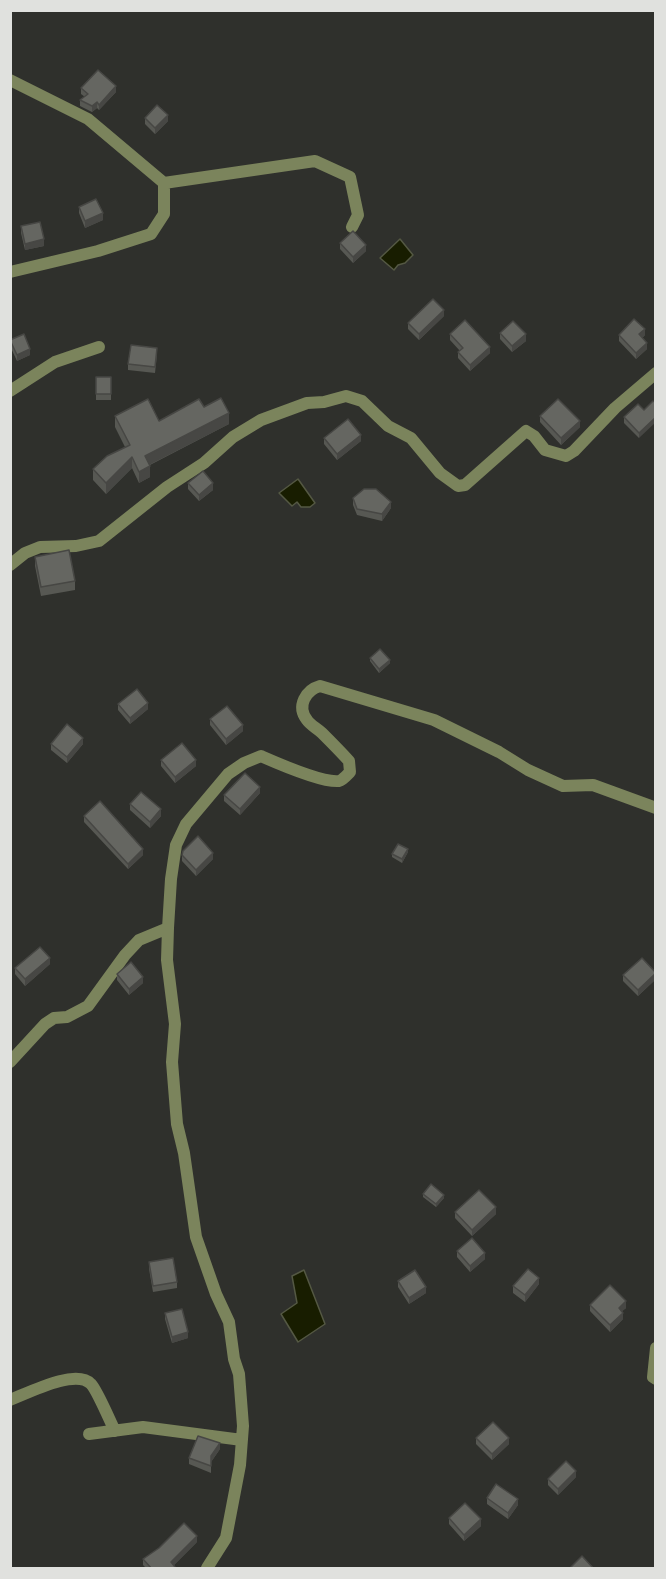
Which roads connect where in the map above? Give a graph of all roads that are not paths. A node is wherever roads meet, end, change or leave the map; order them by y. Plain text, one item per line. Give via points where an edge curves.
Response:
1 (10, 80) edge
2 (164, 183) junction
3 (352, 227) dead end
4 (10, 272) edge
5 (99, 347) dead end
6 (656, 372) edge
7 (10, 391) edge
8 (10, 565) edge
9 (656, 808) edge
10 (168, 928) junction
11 (10, 1062) edge
12 (656, 1348) edge
13 (656, 1379) edge
14 (10, 1400) edge
15 (115, 1431) junction
16 (89, 1434) dead end
17 (242, 1440) junction
18 (207, 1569) edge

1 - 2 street via 88,119
2 - 3 street via 315,161 350,177 358,215
2 - 4 street via 164,214 151,234
5 - 7 street via 56,362
6 - 8 street via 566,456 545,450 526,430 465,485 458,486 440,473 411,438 388,426 362,401 346,396 307,403 261,420 233,437 99,541 40,547
9 - 10 street via 592,785 563,786 434,720 320,686 303,699 303,711 307,721 349,761 350,772 339,781 311,776 261,756 228,774 186,824 176,844
10 - 11 street via 139,940 88,1006 45,1024
10 - 17 street via 177,1124 196,1237 229,1322 240,1374
12 - 13 street via 652,1377
14 - 15 street via 67,1378 81,1378 92,1384
15 - 16 street
15 - 17 street via 142,1426
17 - 18 street via 226,1538

